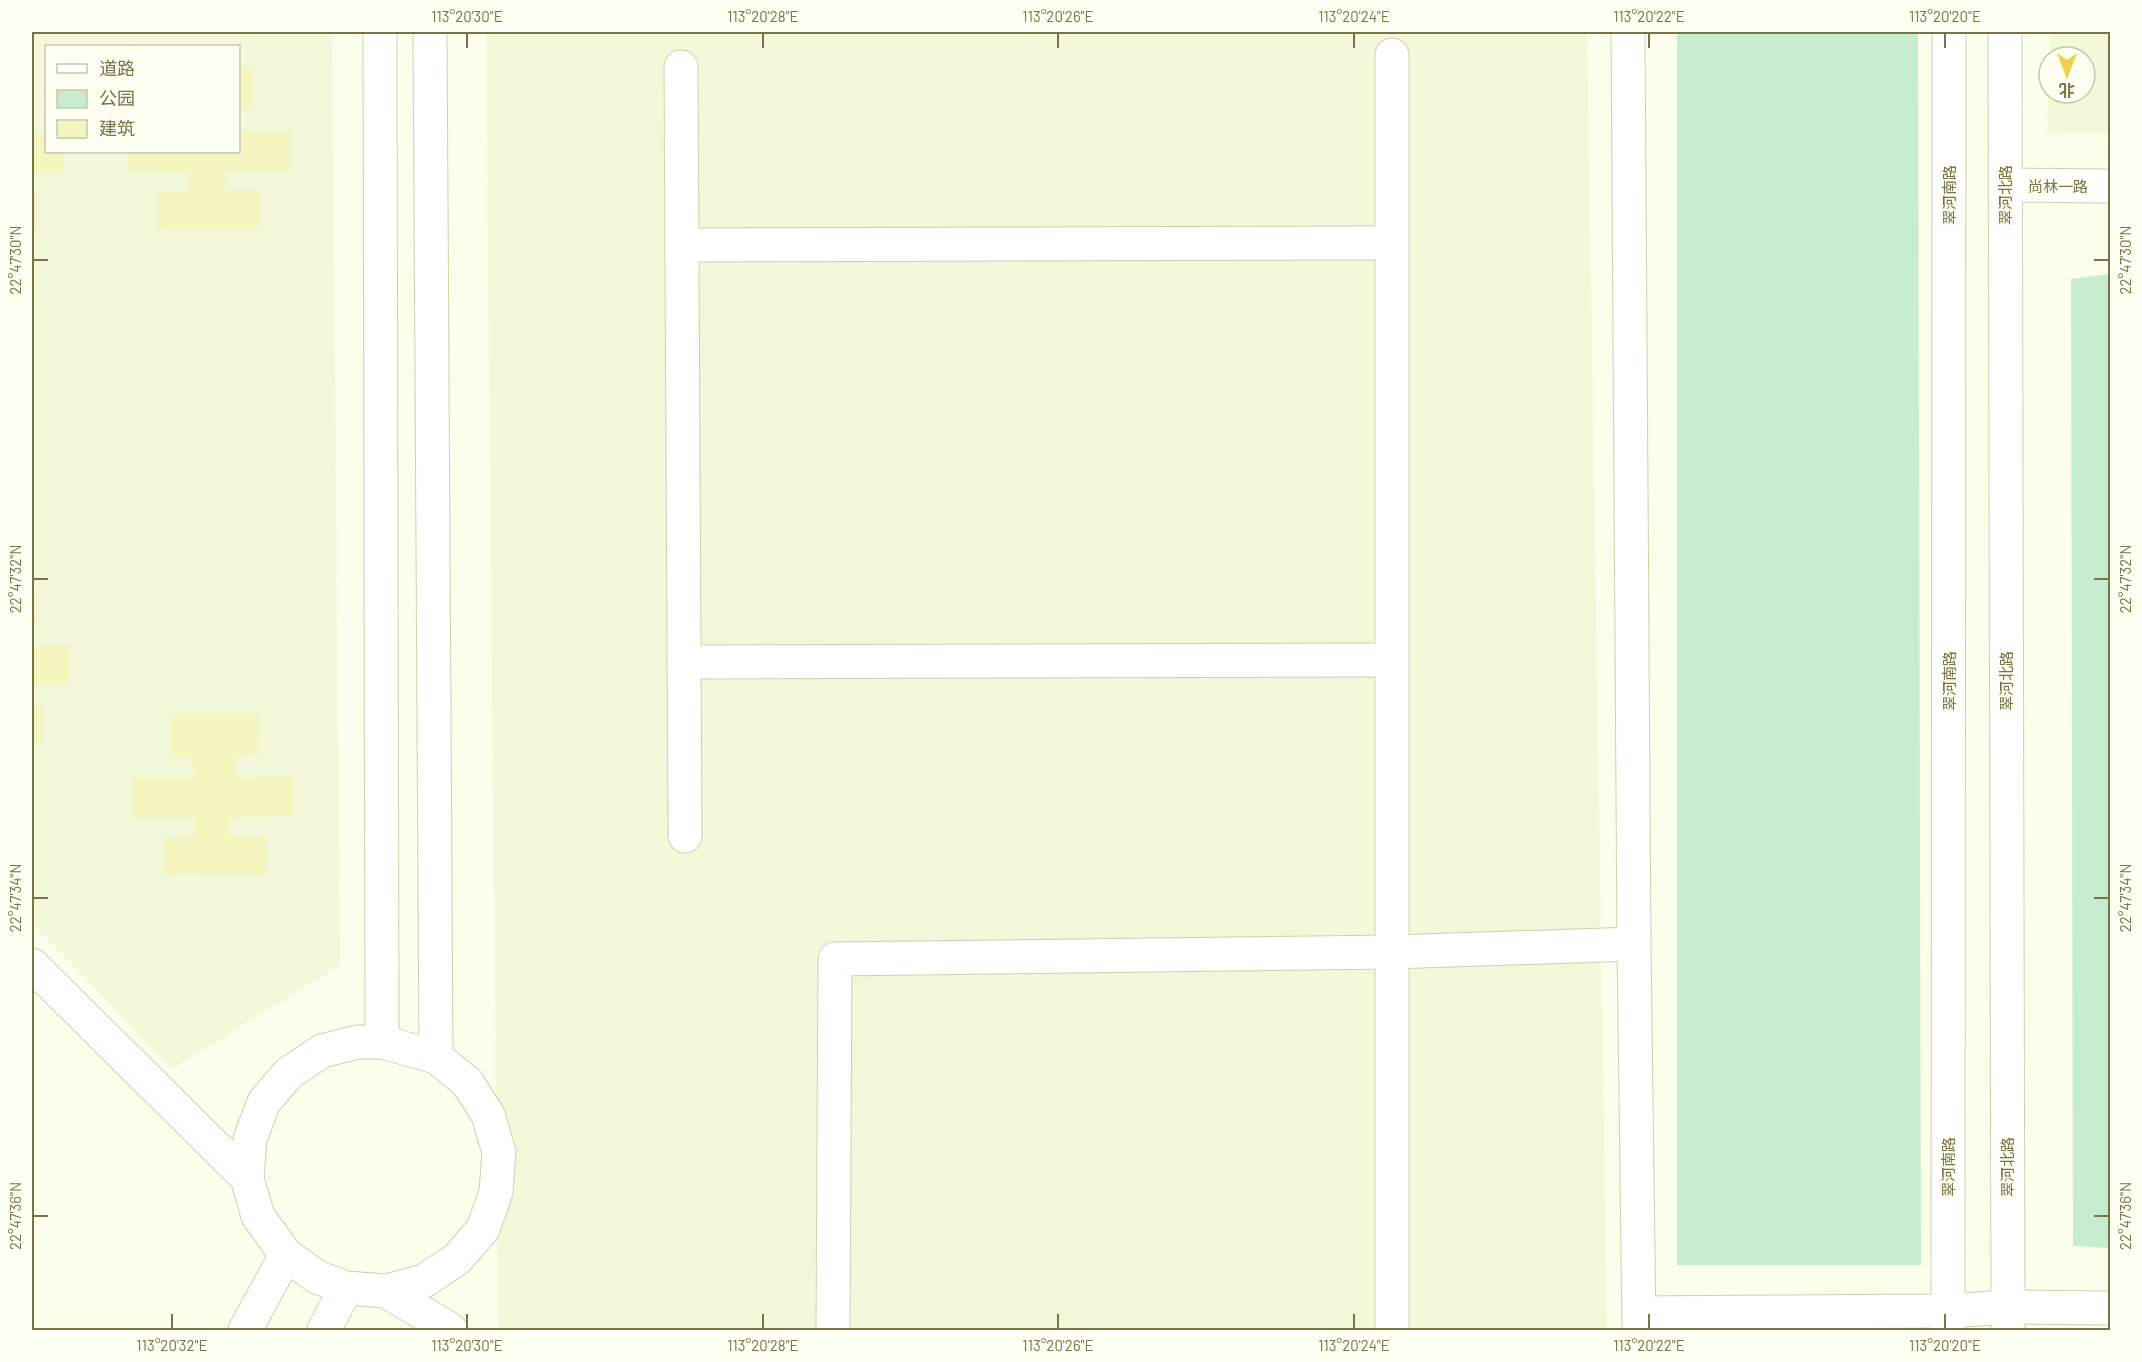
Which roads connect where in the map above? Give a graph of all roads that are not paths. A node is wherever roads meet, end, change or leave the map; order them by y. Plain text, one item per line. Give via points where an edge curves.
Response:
1 (380, 32) edge
2 (430, 32) edge
3 (1628, 32) edge
4 (1949, 32) edge
5 (2005, 32) edge
6 (1392, 55) dead end
7 (681, 67) dead end
8 (2006, 185) junction
9 (2110, 186) edge
10 (1392, 243) junction
11 (681, 245) junction
12 (1392, 660) junction
13 (684, 662) junction
14 (685, 836) dead end
15 (1634, 944) junction
16 (1392, 952) junction
17 (32, 965) edge
18 (382, 1042) junction
19 (436, 1057) junction
20 (248, 1178) junction
21 (286, 1255) junction
22 (346, 1288) junction
23 (386, 1291) junction
24 (2110, 1308) edge
25 (2008, 1319) edge
26 (1948, 1321) edge
27 (1639, 1322) edge
28 (245, 1330) edge
29 (324, 1330) edge
30 (451, 1330) edge
31 (833, 1330) edge
32 (1392, 1330) edge

1 - 18 street
2 - 19 street
3 - 15 street
4 - 26 street, 翠河南路
5 - 8 street, 翠河北路
6 - 10 street
7 - 11 street
8 - 9 street, 尚林一路
8 - 25 street, 翠河北路
10 - 11 street
10 - 12 street
11 - 13 street
12 - 13 street
12 - 16 street
13 - 14 street
15 - 16 street
15 - 27 street
16 - 31 street via 835,959
16 - 32 street
17 - 20 street
18 - 19 street
18 - 20 street via 357,1042 322,1052 289,1073 264,1102 250,1139
19 - 23 street via 467,1082 488,1114 499,1152 496,1192 483,1229 457,1259 424,1281
20 - 21 street via 258,1216
21 - 22 street via 317,1277
21 - 28 street
22 - 23 street
22 - 29 street
23 - 30 street
24 - 25 street
25 - 26 street
26 - 27 street

